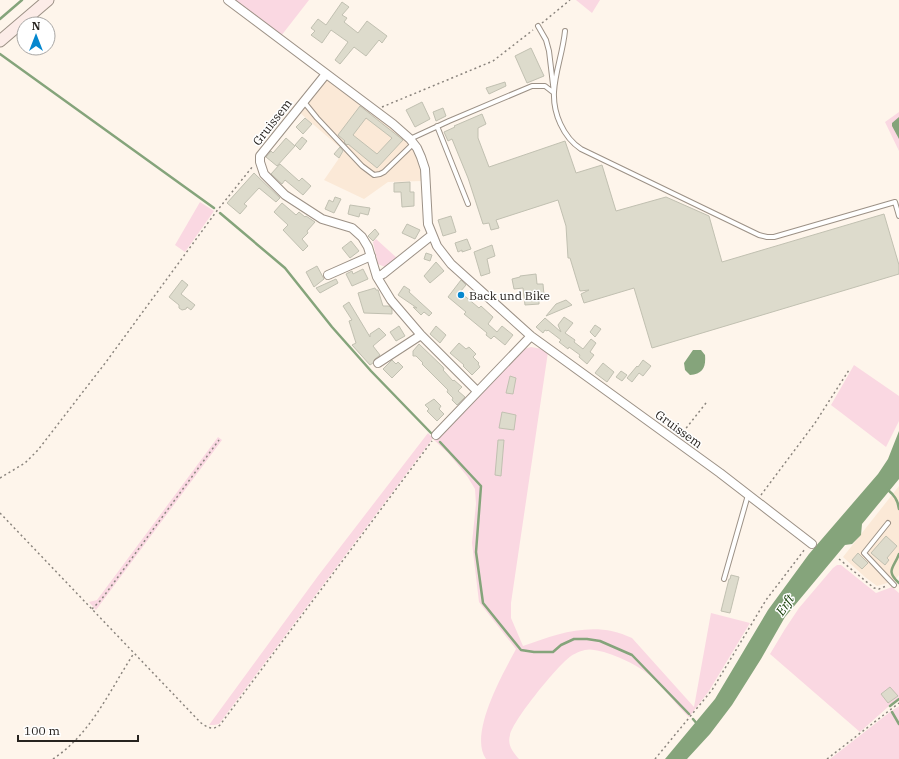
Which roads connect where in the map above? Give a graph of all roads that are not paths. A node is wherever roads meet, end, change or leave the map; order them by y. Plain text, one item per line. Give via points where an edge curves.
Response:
1 (48, 0) edge
2 (228, 0) edge
3 (538, 26) road end
4 (565, 31) dead end
5 (0, 41) edge
6 (326, 74) junction
7 (554, 93) junction
8 (303, 102) junction
9 (437, 126) junction
10 (412, 140) junction
11 (468, 204) dead end
12 (899, 216) edge
13 (432, 235) junction
14 (370, 256) junction
15 (328, 275) dead end
16 (377, 277) junction
17 (421, 335) junction
18 (531, 336) junction
19 (378, 363) dead end
20 (477, 392) junction
21 (436, 435) road end
22 (748, 495) junction
23 (888, 523) dead end
24 (810, 543) road end
25 (724, 579) dead end
26 (894, 585) road end

1 - 5 main road
2 - 6 street, Gruissem
3 - 7 lane via 549,51
4 - 7 lane
6 - 8 street, Gruissem
6 - 10 street, Gruissem
7 - 9 lane via 545,86 532,86
7 - 12 lane via 560,123 577,146 759,235 774,237 895,202
8 - 10 lane via 362,166 374,175 384,172
8 - 14 street, Gruissem via 260,156 264,174 296,203 316,216 357,232 365,242
9 - 10 lane
9 - 11 lane
10 - 13 street, Gruissem via 424,165 427,219
13 - 16 street
13 - 18 street, Gruissem via 439,250 451,264
14 - 15 street
14 - 16 street, Gruissem
16 - 17 street, Gruissem via 391,300
17 - 19 street
17 - 20 street, Gruissem
18 - 20 street
18 - 22 street, Gruissem
20 - 21 street
22 - 24 street, Gruissem
22 - 25 lane
23 - 26 lane via 864,553

